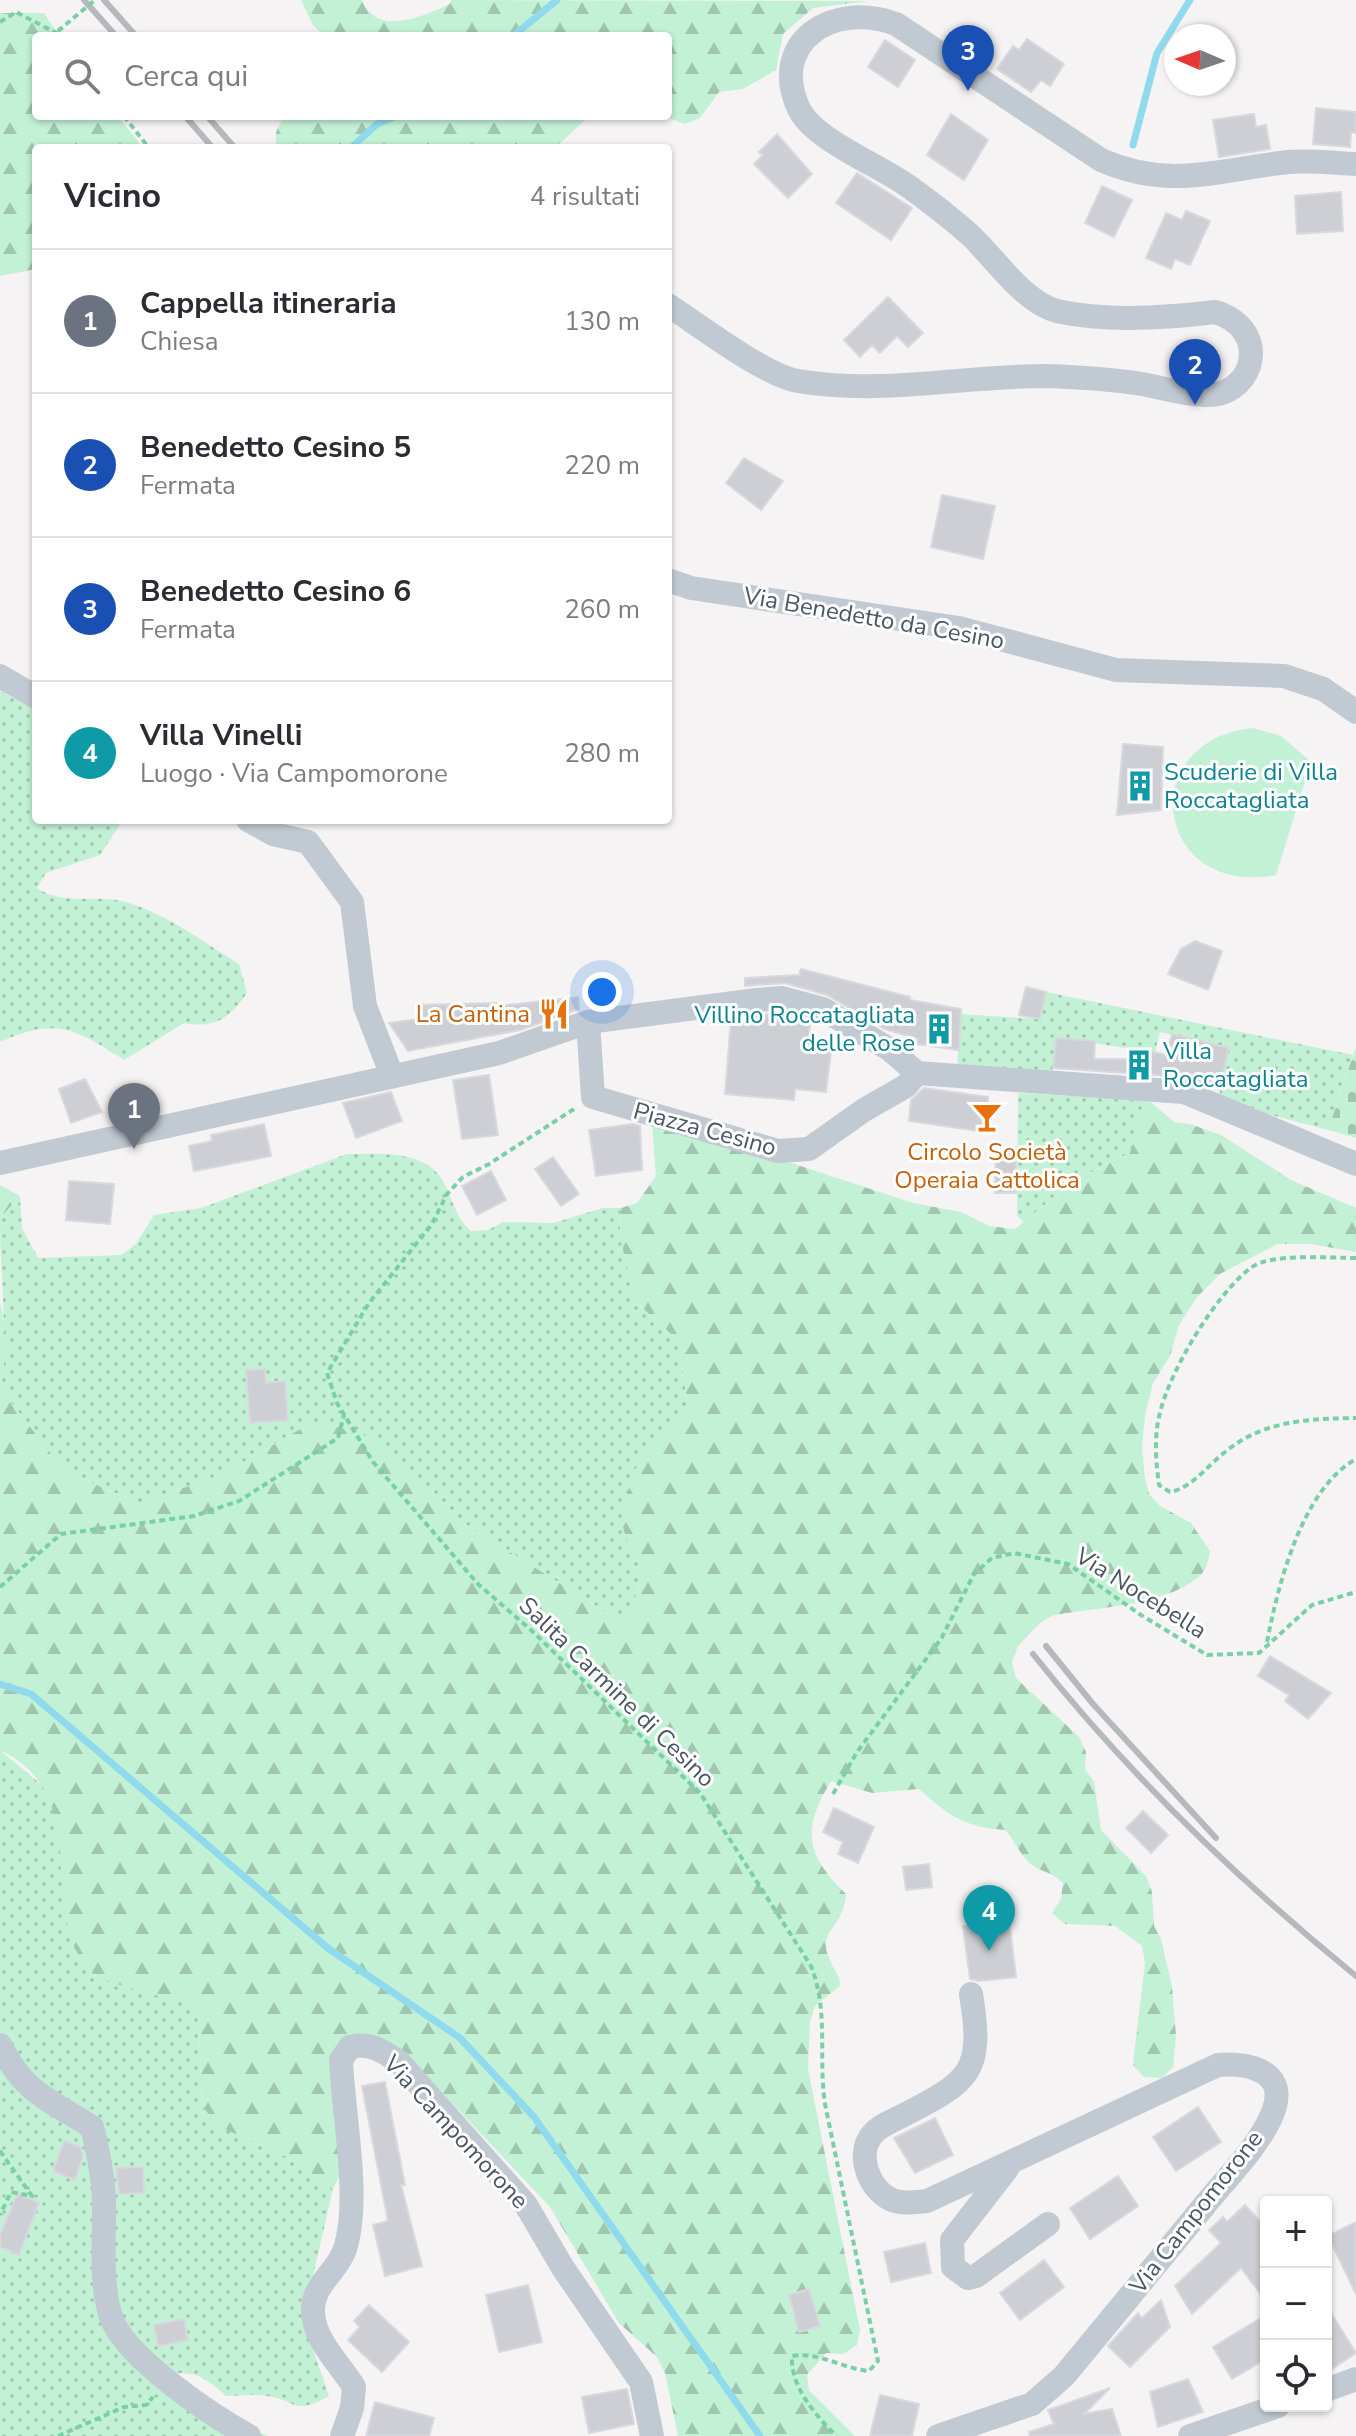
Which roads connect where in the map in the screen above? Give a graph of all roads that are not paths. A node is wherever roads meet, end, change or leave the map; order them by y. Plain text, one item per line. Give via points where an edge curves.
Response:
1 (1356, 164) edge
2 (672, 308) edge
3 (672, 581) edge
4 (0, 676) edge
5 (32, 695) edge
6 (1356, 712) edge
7 (255, 824) edge
8 (588, 1022) junction
9 (917, 1073) junction
10 (392, 1076) junction
11 (0, 1163) edge
12 (1356, 1164) edge
13 (971, 1994) dead end
14 (0, 2045) edge
15 (1011, 2164) junction
16 (1048, 2224) dead end
17 (1356, 2379) edge
18 (1332, 2388) edge
19 (1260, 2412) edge
20 (249, 2436) edge
21 (342, 2436) edge
22 (652, 2436) edge
23 (938, 2436) edge
24 (1190, 2436) edge

1 - 2 street via 1290,162 1168,178 1130,173 1101,160 896,24 853,12 831,17 799,47 792,69 793,92 815,130 907,185 970,236 1021,289 1054,310 1104,316 1228,316 1240,324 1251,350 1244,377 1234,387 1207,395 1109,379 1044,376 865,387 795,380 737,351
3 - 6 street, Via Benedetto da Cesino via 959,628 1116,670 1284,676 1323,689
4 - 5 street
7 - 10 street via 308,842 352,902 365,1006
8 - 9 street via 782,998 823,1009 889,1049
8 - 9 street, Piazza Cesino via 593,1097 778,1151 809,1149 906,1086
8 - 10 street via 499,1053
9 - 12 street via 1184,1092
10 - 11 street
13 - 15 street, Via Campomorone via 978,2036 968,2068 950,2091 870,2137 868,2174 892,2200 908,2203 927,2201
14 - 20 street via 27,2087 92,2127 101,2163 113,2322 191,2400
15 - 16 street, Via Campomorone via 952,2240 953,2267 968,2278 976,2276
15 - 23 street, Via Campomorone via 1218,2065 1254,2066 1274,2085 1276,2103 1270,2118 1240,2162 1064,2376 1032,2404
17 - 18 street
19 - 24 street
21 - 22 street, Via Campomorone via 354,2387 322,2342 313,2313 317,2289 345,2250 352,2186 341,2060 350,2047 362,2044 399,2062 526,2205 641,2382

